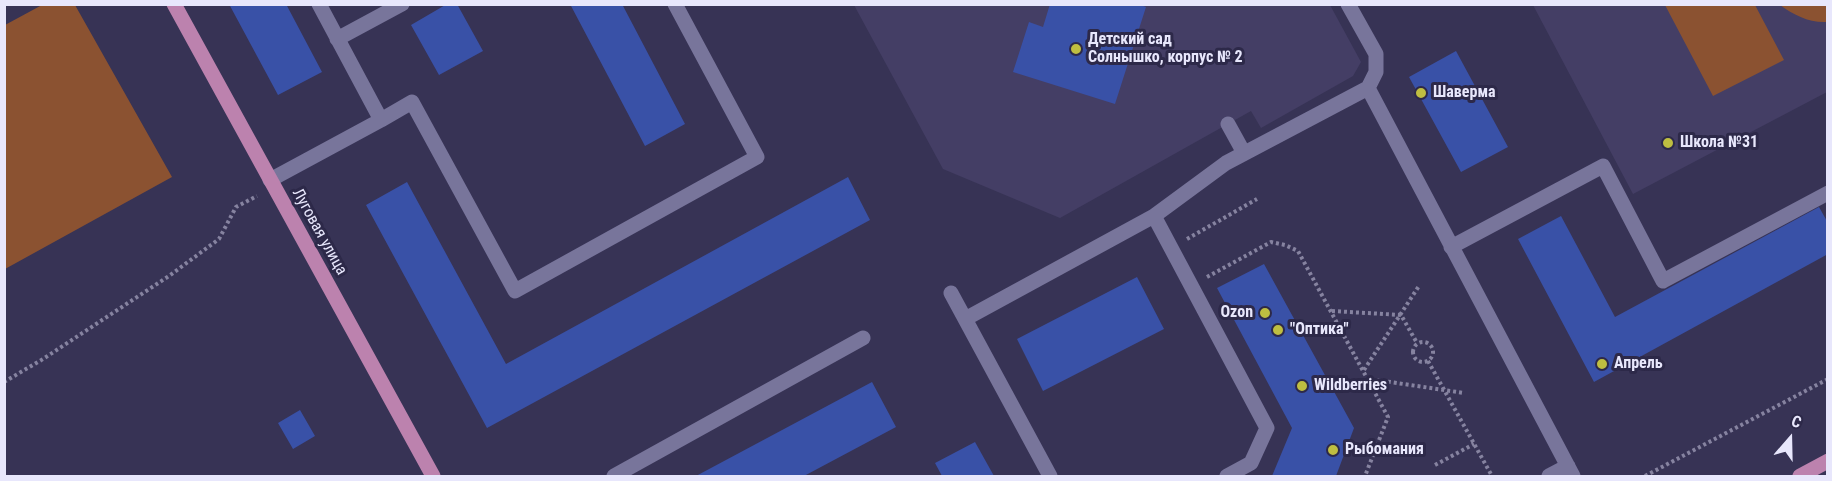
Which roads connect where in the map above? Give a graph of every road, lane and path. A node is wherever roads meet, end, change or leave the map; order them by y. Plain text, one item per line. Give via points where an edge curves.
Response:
1 (174, 4) edge
2 (319, 4) edge
3 (402, 4) edge
4 (675, 4) edge
5 (1348, 4) edge
6 (337, 39) junction
7 (1368, 88) junction
8 (381, 120) junction
9 (1228, 124) dead end
10 (1244, 153) junction
11 (272, 184) junction
12 (1827, 193) edge
13 (1257, 199) dead end
14 (1154, 216) junction
15 (1182, 242) dead end
16 (1451, 247) junction
17 (1203, 279) dead end
18 (1419, 286) dead end
19 (951, 293) dead end
20 (1331, 311) junction
21 (1401, 315) junction
22 (965, 319) junction
23 (863, 338) dead end
24 (1418, 343) junction
25 (1428, 362) junction
26 (1364, 370) junction
27 (1369, 379) junction
28 (1827, 379) edge
29 (4, 382) edge
30 (1443, 390) junction
31 (1464, 393) dead end
32 (1474, 444) junction
33 (1827, 461) edge
34 (1435, 465) dead end
35 (637, 471) edge
36 (1570, 471) edge
37 (433, 477) edge
38 (614, 477) edge
39 (1050, 477) edge
40 (1227, 477) edge
41 (1365, 477) edge
42 (1492, 477) edge
43 (1549, 477) edge
44 (1645, 477) edge
45 (1800, 477) edge

1 - 11 main road, Луговая улица
2 - 6 lane
3 - 6 lane
4 - 8 lane via 757,157 515,291 412,102
5 - 7 lane via 1376,54 1376,72
6 - 8 lane
7 - 10 lane
7 - 16 lane
8 - 11 lane
9 - 10 lane
10 - 14 lane
11 - 29 path via 236,207 219,239 169,276
11 - 37 main road, Луговая улица
12 - 16 lane via 1663,281 1603,166
13 - 15 path
14 - 22 lane
14 - 40 lane via 1267,428 1251,463
16 - 36 lane
17 - 20 path via 1261,246 1271,242 1285,244 1298,251
18 - 21 path
19 - 22 lane
20 - 21 path
20 - 26 path
21 - 24 path
21 - 26 path
22 - 39 lane
23 - 35 lane
24 - 25 path via 1432,348
24 - 25 path via 1413,348 1414,358
25 - 30 path
26 - 27 path
27 - 30 path
27 - 41 path via 1388,417
28 - 44 path
30 - 31 path
30 - 32 path
32 - 34 path
32 - 42 path
33 - 45 main road
35 - 38 lane
36 - 43 lane

